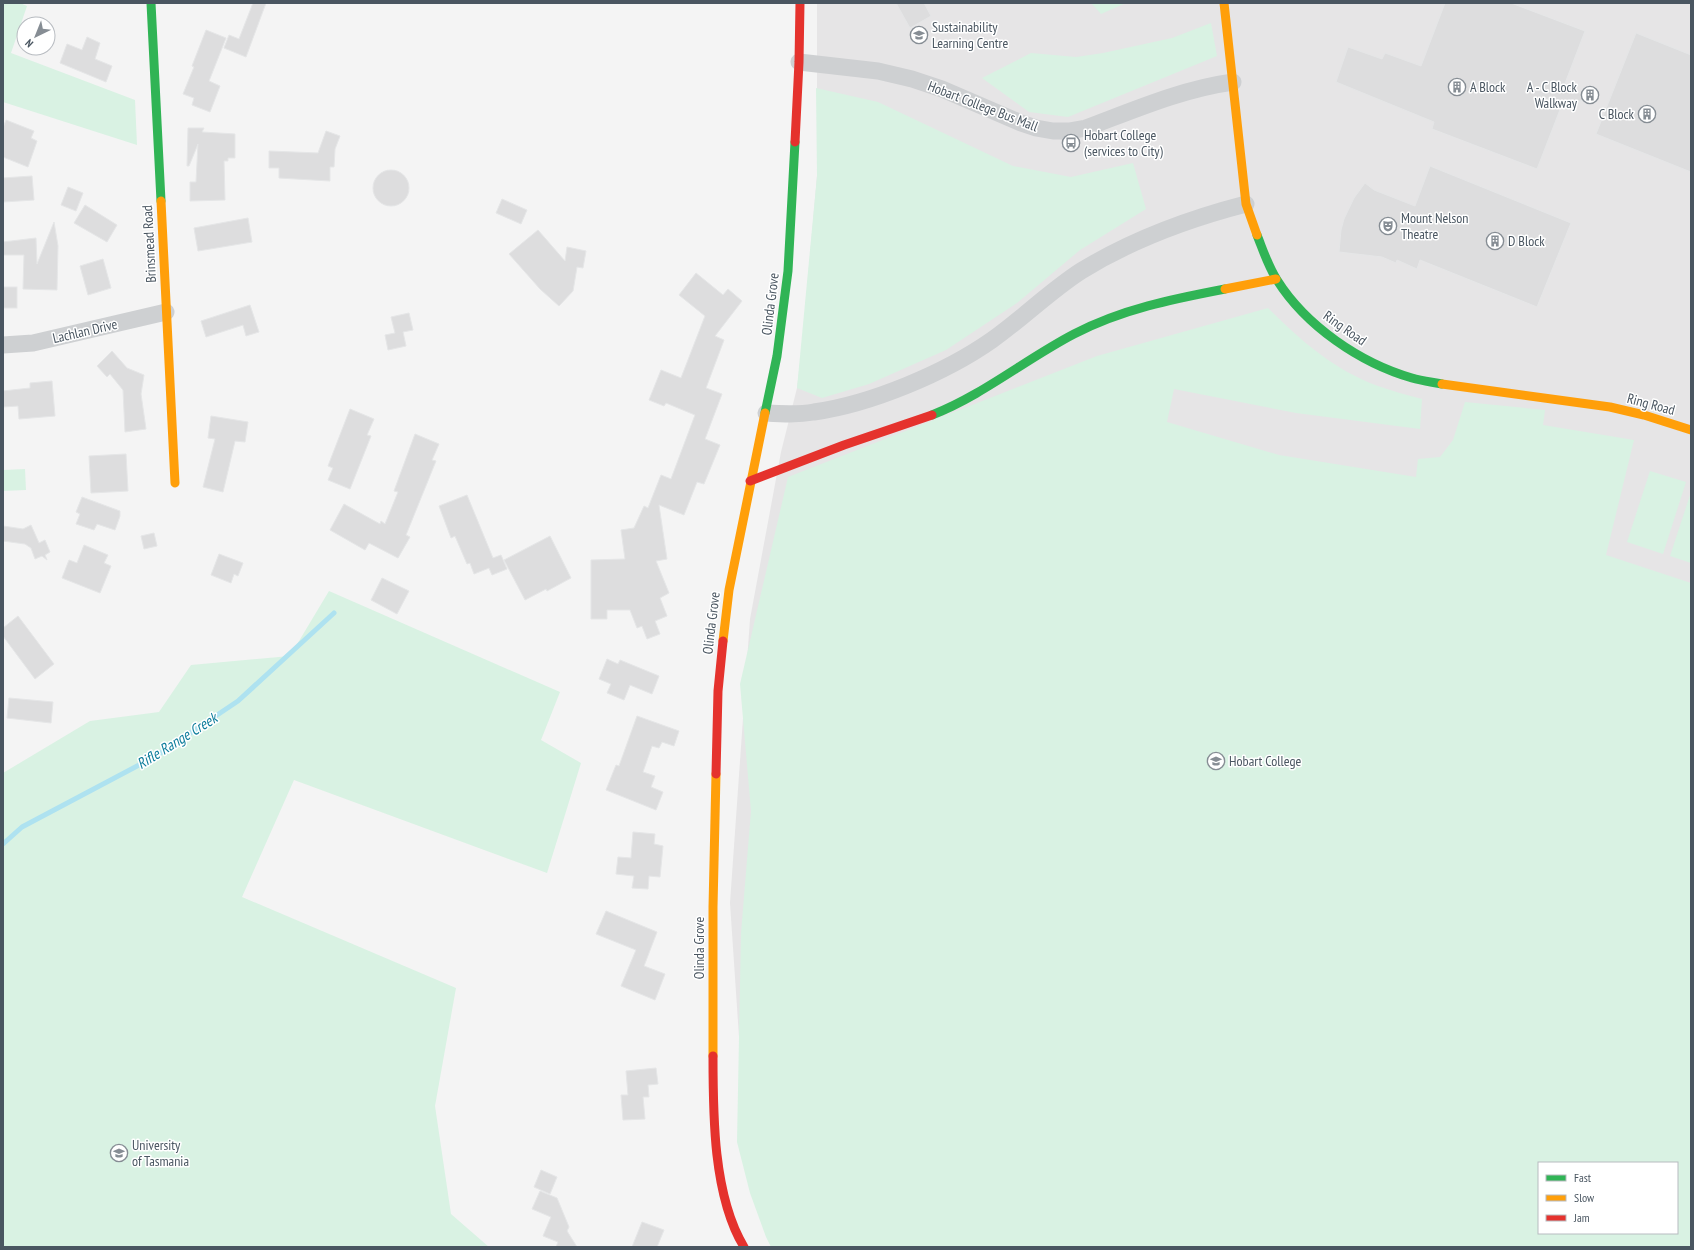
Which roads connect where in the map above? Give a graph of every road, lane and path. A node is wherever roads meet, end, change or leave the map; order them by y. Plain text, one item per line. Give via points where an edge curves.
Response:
1 (150, 3) edge
2 (800, 3) edge
3 (1224, 3) edge
4 (799, 62) junction
5 (1233, 82) junction
6 (1246, 204) junction
7 (1276, 279) junction
8 (166, 312) junction
9 (3, 346) edge
10 (766, 413) junction
11 (1691, 430) edge
12 (750, 481) junction
13 (175, 483) dead end
14 (744, 1247) edge

1 - 8 street, Brinsmead Road
2 - 4 street, Olinda Grove
3 - 5 street, Ring Road
4 - 5 street, Hobart College Bus Mall via 878,71 912,79 972,100 1021,123 1053,131 1086,128 1184,92
4 - 10 street, Olinda Grove via 788,272 777,356
5 - 6 street, Ring Road
6 - 7 street, Ring Road
6 - 10 street via 1158,231 1102,259 1080,272 992,340 922,378 846,406 813,413
7 - 11 street, Ring Road via 1307,316 1341,344 1373,363 1412,378 1452,386 1610,407
7 - 12 street via 1182,297 1118,314 1060,341 972,397 948,408
8 - 9 street, Lachlan Drive via 33,343
8 - 13 street, Brinsmead Road
10 - 12 street, Olinda Grove
12 - 14 street, Olinda Grove via 729,590 720,659 713,907 712,1058 717,1152 723,1194 738,1238

